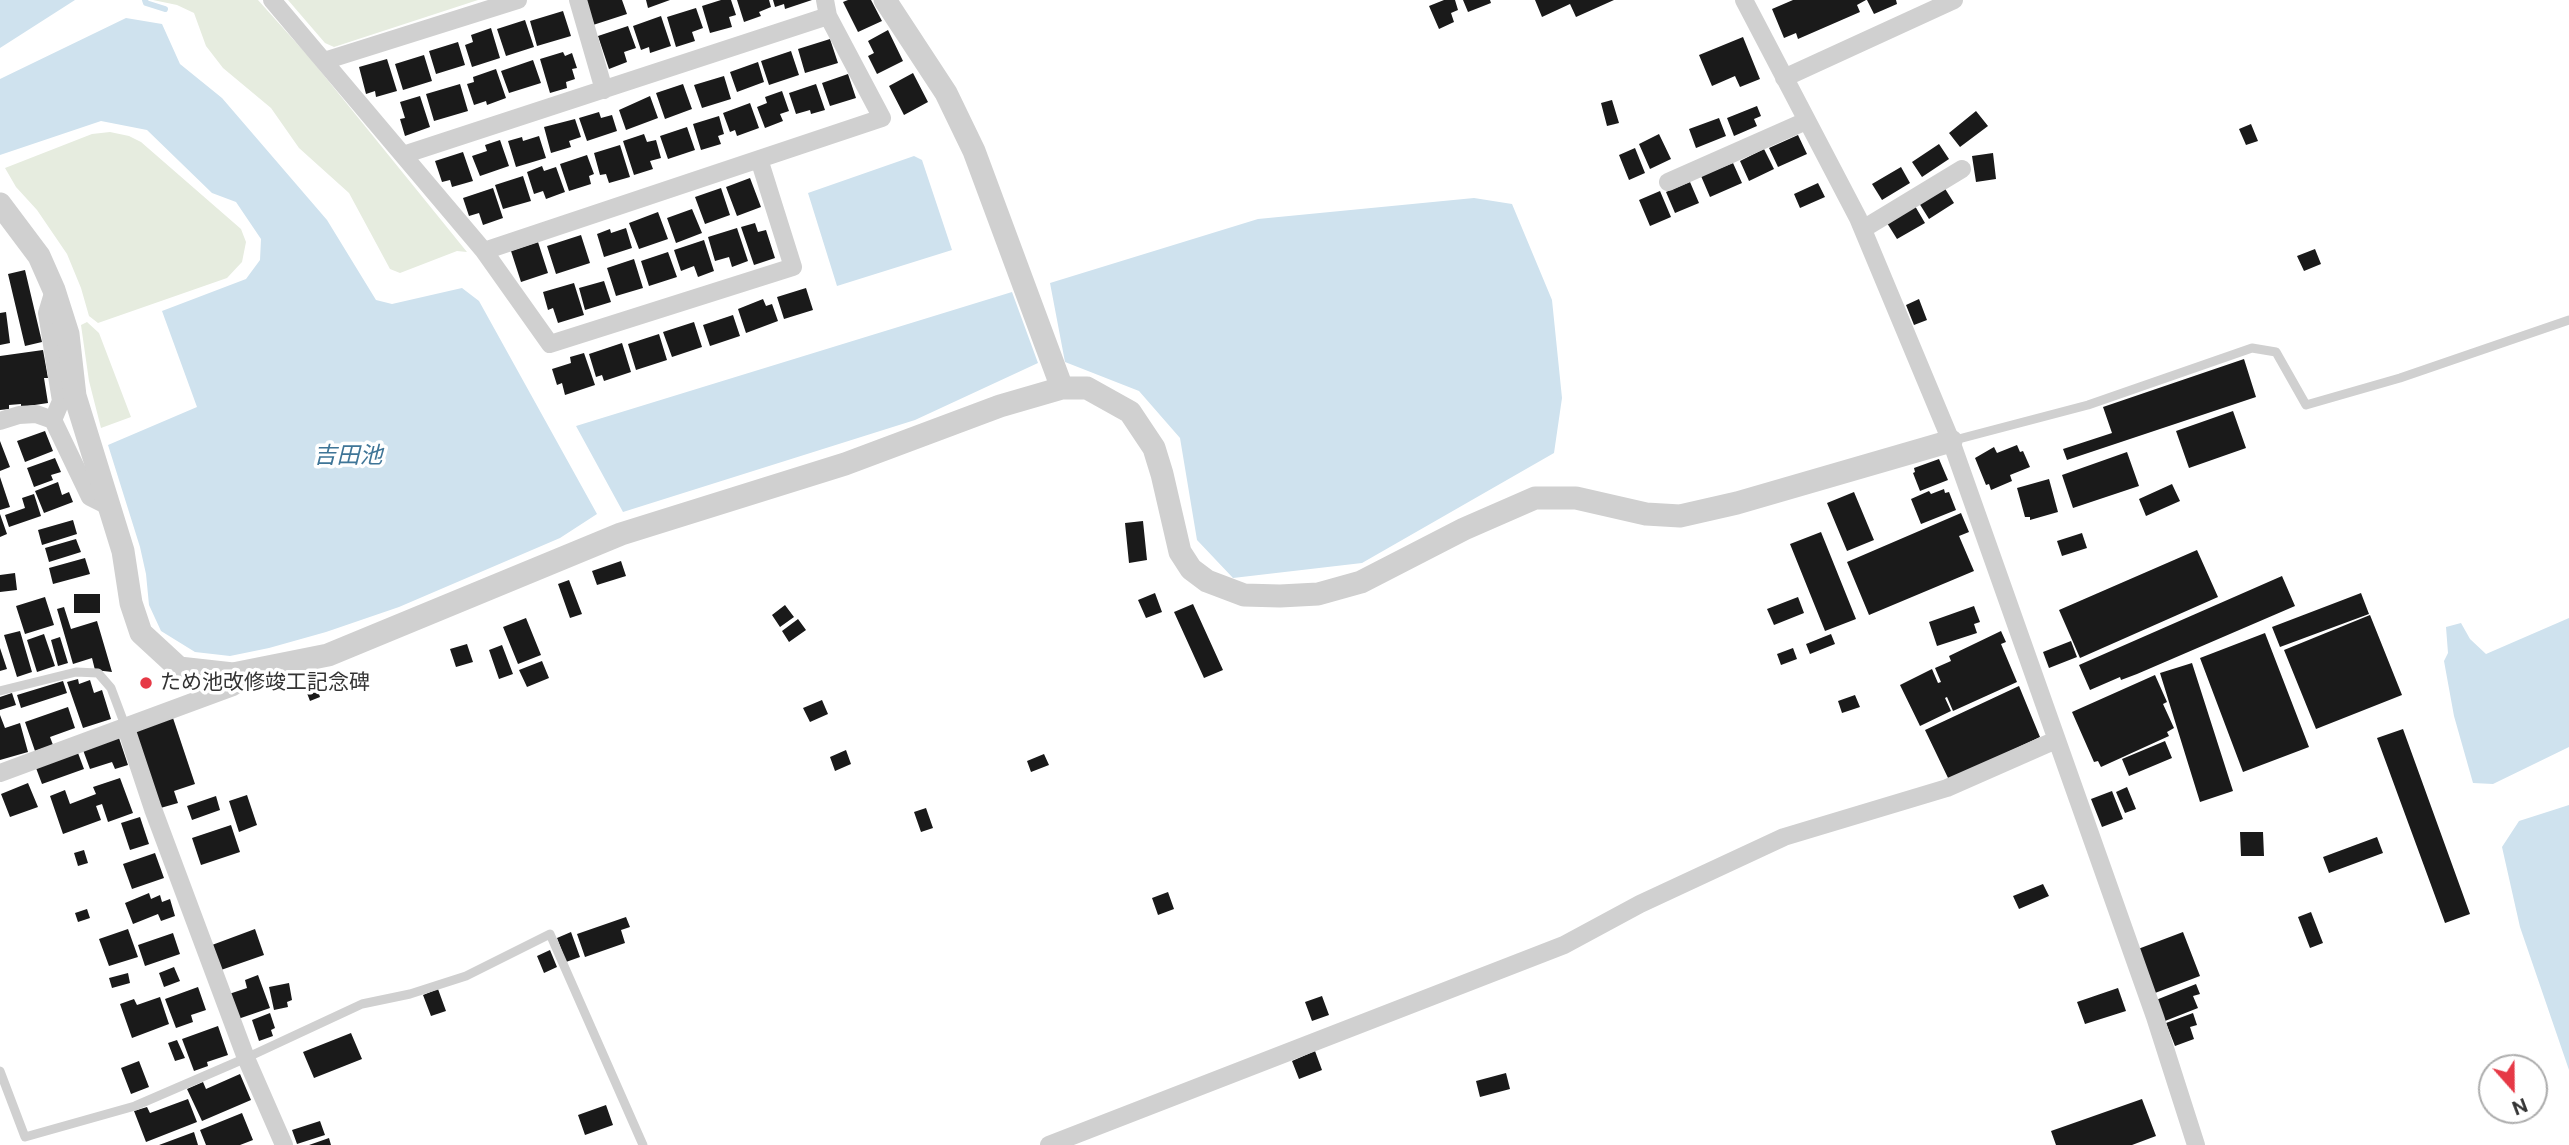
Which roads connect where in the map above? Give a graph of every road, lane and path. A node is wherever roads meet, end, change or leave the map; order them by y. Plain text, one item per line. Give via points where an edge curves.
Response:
1 (272, 0) edge
2 (518, 0) edge
3 (578, 0) edge
4 (885, 0) edge
5 (1744, 0) edge
6 (1954, 0) edge
7 (1923, 7) edge
8 (827, 8) edge
9 (324, 61) junction
10 (1784, 78) junction
11 (604, 90) junction
12 (1807, 121) junction
13 (403, 155) junction
14 (759, 159) junction
15 (1962, 169) dead end
16 (1668, 182) dead end
17 (0, 204) edge
18 (1863, 229) junction
19 (484, 251) junction
20 (54, 290) junction
21 (2569, 320) edge
22 (1062, 388) junction
23 (54, 420) junction
24 (0, 421) edge
25 (1951, 441) junction
26 (108, 506) junction
27 (258, 670) junction
28 (0, 691) edge
29 (127, 728) junction
30 (2056, 740) junction
31 (0, 773) edge
32 (246, 1058) junction
33 (0, 1071) edge
34 (284, 1145) edge
35 (642, 1145) edge
36 (1049, 1145) edge
37 (2196, 1145) edge

1 - 9 street
2 - 9 street
3 - 11 street
4 - 22 street via 947,93 974,151
5 - 10 street
6 - 7 street
7 - 10 street
8 - 11 street
8 - 14 street via 882,118
9 - 13 street
10 - 12 street
11 - 13 street
12 - 16 street
12 - 18 street
13 - 19 street
14 - 19 street
14 - 19 street via 793,267 550,344
15 - 18 street
17 - 20 street via 40,256
18 - 25 street
20 - 23 street via 47,313 61,401
20 - 26 street via 68,334 75,396
21 - 25 lane via 2306,405 2276,352 2252,348 2088,405
22 - 25 street via 1087,387 1130,412 1154,448 1180,552 1191,569 1207,581 1244,595 1318,594 1362,582 1535,498 1576,498 1646,514 1681,516
22 - 27 street via 1000,406 845,464 621,534 328,655
23 - 24 street via 36,414
23 - 26 street via 90,498
25 - 30 street
26 - 27 street via 141,633 179,668 233,674
27 - 29 street via 233,687
28 - 29 lane via 76,673 97,673 111,688
29 - 31 street
29 - 32 street
30 - 36 street via 1947,788 1784,837 1563,945
30 - 37 street
32 - 33 lane via 135,1105 25,1137
32 - 34 street
32 - 35 lane via 362,1004 466,976 550,934

